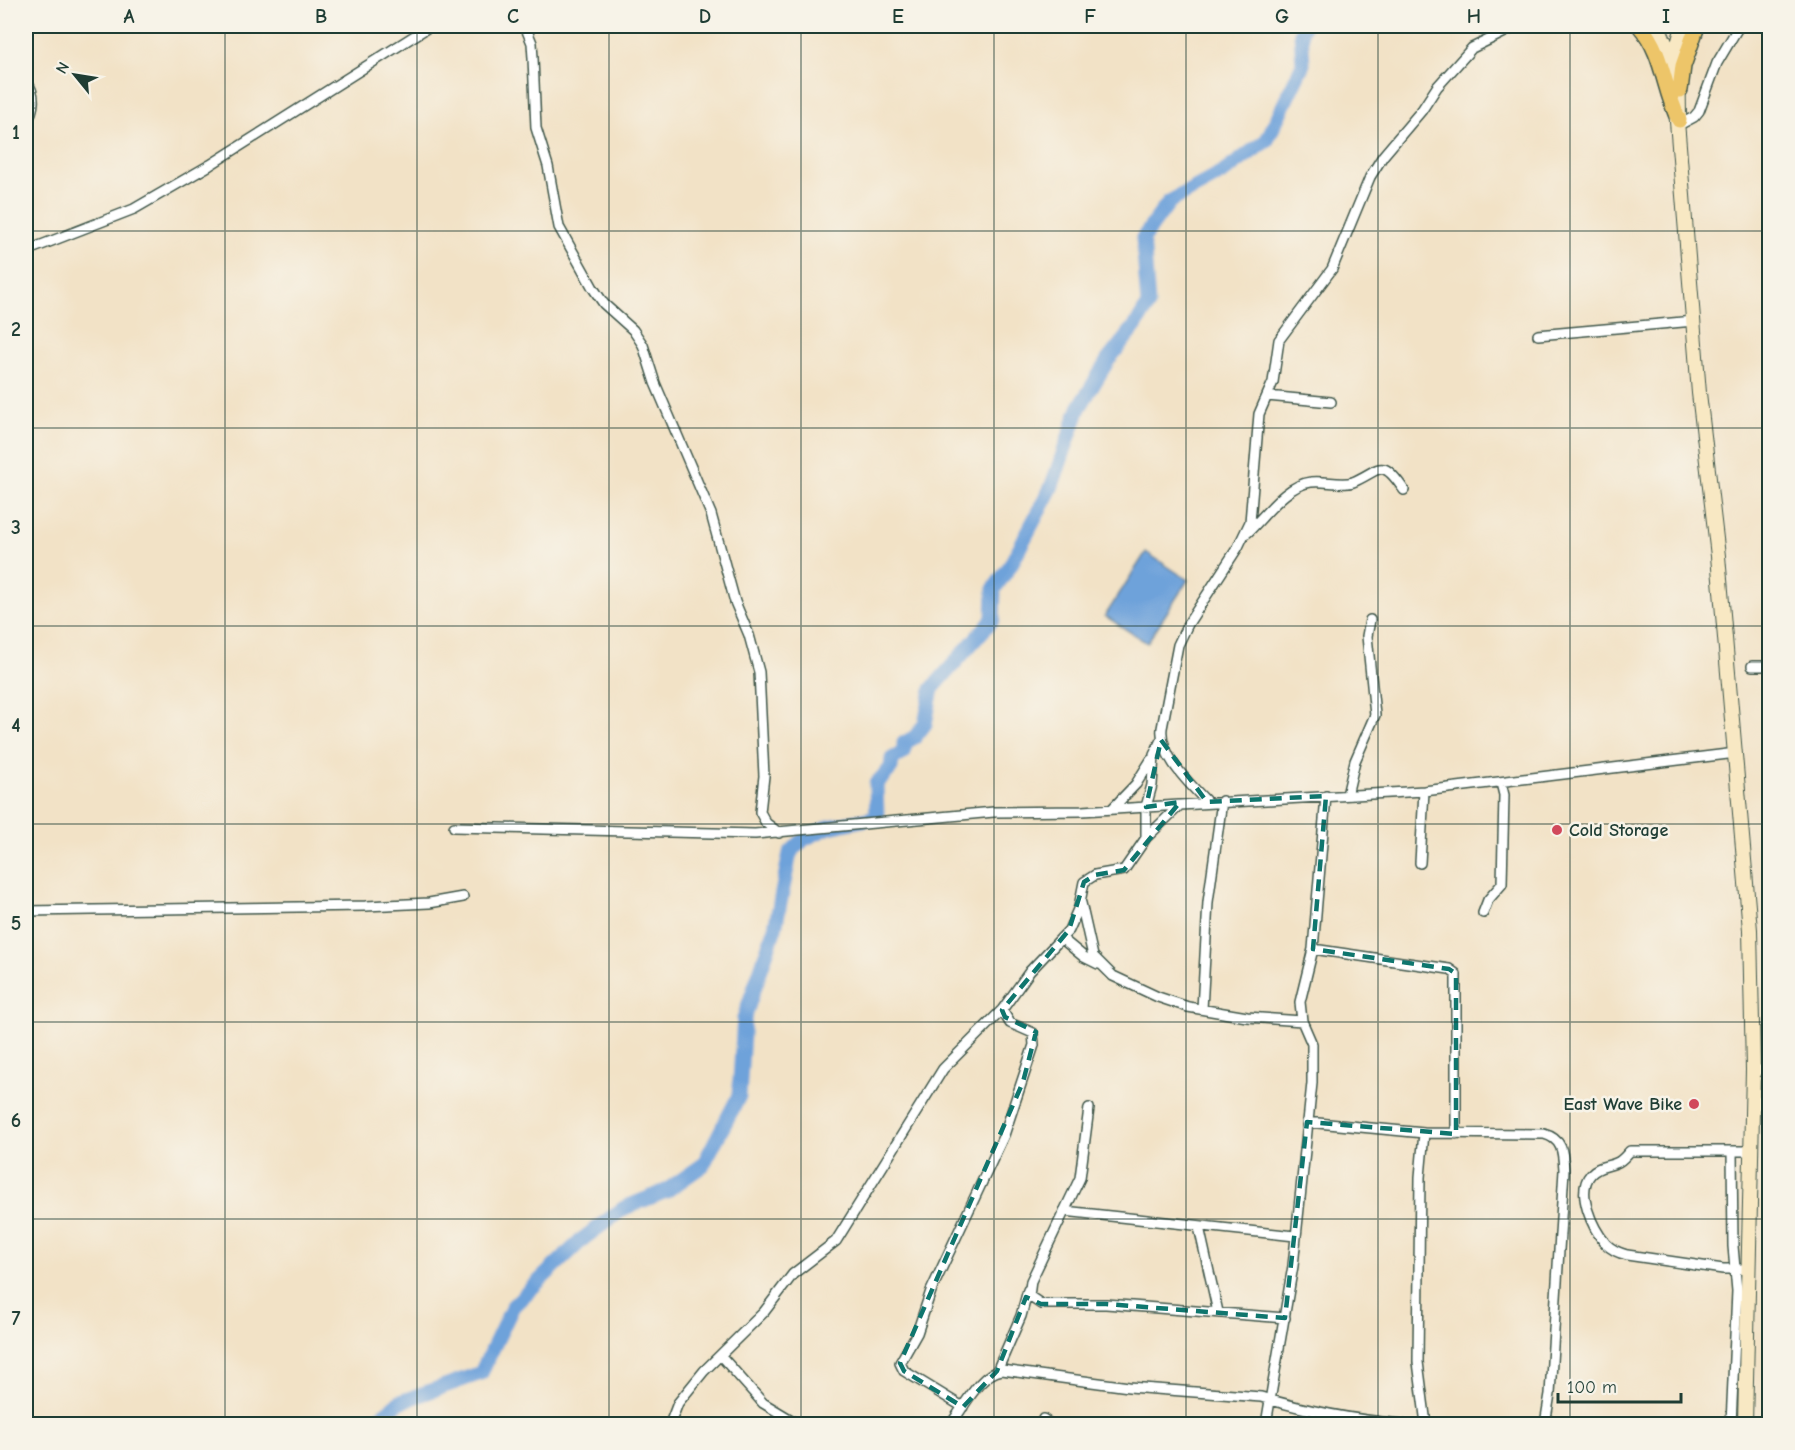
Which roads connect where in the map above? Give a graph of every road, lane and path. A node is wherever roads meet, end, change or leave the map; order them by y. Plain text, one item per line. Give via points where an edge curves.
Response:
1 (430, 26) edge
2 (525, 26) edge
3 (1517, 26) edge
4 (1640, 26) edge
5 (1658, 26) edge
6 (1683, 26) edge
7 (1697, 26) edge
8 (1739, 26) edge
9 (26, 81) edge
10 (1680, 90) junction
11 (1679, 123) junction
12 (26, 124) edge
13 (26, 251) edge
14 (1695, 321) junction
15 (1538, 335) dead end
16 (1267, 396) junction
17 (1331, 402) dead end
18 (1404, 490) dead end
19 (1245, 534) junction
20 (1370, 620) dead end
21 (1752, 666) dead end
22 (1770, 666) edge
23 (1161, 740) junction
24 (1736, 753) junction
25 (1154, 755) junction
26 (1501, 783) junction
27 (1424, 791) junction
28 (1347, 795) junction
29 (1326, 796) junction
30 (1222, 801) junction
31 (1207, 802) junction
32 (1180, 804) junction
33 (1146, 807) junction
34 (1112, 809) junction
35 (454, 827) dead end
36 (779, 833) junction
37 (1146, 838) junction
38 (1420, 863) dead end
39 (463, 897) dead end
40 (1081, 897) junction
41 (26, 911) edge
42 (1483, 913) dead end
43 (1061, 938) junction
44 (1313, 949) junction
45 (1100, 965) junction
46 (1002, 1010) junction
47 (1202, 1010) junction
48 (1302, 1021) junction
49 (1753, 1070) junction
50 (1770, 1070) edge
51 (1752, 1095) junction
52 (1089, 1108) dead end
53 (1770, 1113) edge
54 (1307, 1122) junction
55 (1424, 1133) junction
56 (1456, 1134) junction
57 (1732, 1151) junction
58 (1752, 1151) junction
59 (1064, 1211) junction
60 (1199, 1227) junction
61 (1295, 1236) junction
62 (1735, 1269) junction
63 (1750, 1269) junction
64 (1028, 1290) junction
65 (1218, 1312) junction
66 (1285, 1318) junction
67 (721, 1356) junction
68 (997, 1371) junction
69 (1272, 1400) junction
70 (963, 1407) junction
71 (670, 1425) edge
72 (798, 1425) edge
73 (951, 1425) edge
74 (1266, 1425) edge
75 (1402, 1425) edge
76 (1426, 1425) edge
77 (1545, 1425) edge
78 (1731, 1425) edge
79 (1745, 1425) edge

1 - 13 street via 134,209
2 - 36 street via 532,43 536,128 548,166 559,227 604,304 633,330 643,345 655,383 711,514 759,672 764,776 760,812 766,824
3 - 16 street via 1472,48 1376,166 1332,269 1279,340
4 - 11 main road via 1657,51
5 - 11 main road via 1667,47
6 - 10 main road via 1678,44
7 - 10 main road via 1683,66
8 - 11 street via 1717,63 1699,111
9 - 12 street via 34,103
10 - 11 main road
11 - 14 main road
14 - 15 street
14 - 24 main road
16 - 17 street
16 - 19 street via 1259,414 1252,506
18 - 19 street via 1392,473 1380,468 1351,483 1300,484
19 - 23 street via 1178,645
20 - 28 street via 1367,636 1375,715 1355,761
21 - 22 street
23 - 25 street
23 - 31 street via 1178,769
24 - 26 street
24 - 49 main road via 1750,930
25 - 33 street
25 - 34 street via 1136,784
26 - 27 street
26 - 42 street via 1502,884
27 - 28 street
27 - 38 street
28 - 29 street
29 - 30 street
29 - 44 street
30 - 31 street
30 - 47 street via 1208,902
31 - 32 street
32 - 33 street
32 - 37 street
33 - 34 street
33 - 37 street
34 - 36 street via 994,812
35 - 36 street
37 - 40 street via 1124,870 1089,877
39 - 41 street via 366,906
40 - 43 street via 1075,919
40 - 45 street via 1090,948
43 - 45 street
43 - 46 street via 1030,971
44 - 48 street via 1300,1002
44 - 56 street via 1449,969 1456,974
45 - 47 street via 1113,976 1158,997
46 - 67 street via 943,1069 836,1241 793,1274 771,1304
46 - 70 street via 1010,1023 1034,1032 1034,1045 1004,1135 932,1291 917,1333 900,1363 904,1371
47 - 48 street
48 - 54 street via 1313,1053
49 - 50 street
49 - 51 main road
51 - 53 street
51 - 58 main road
52 - 59 street via 1080,1178
54 - 55 street
54 - 61 street
55 - 56 street
55 - 76 street via 1418,1362
56 - 77 street via 1544,1134 1560,1145 1564,1170
57 - 58 street
57 - 62 street
57 - 62 street via 1630,1151 1617,1163 1589,1175 1585,1195 1591,1220 1615,1251 1627,1256
58 - 63 main road
59 - 60 street
59 - 64 street
60 - 61 street
60 - 65 street
61 - 66 street
62 - 63 street
62 - 78 street
63 - 79 main road
64 - 65 street via 1029,1296 1041,1304
64 - 68 street
65 - 66 street
66 - 69 street
67 - 71 street via 681,1398
67 - 72 street via 763,1403
68 - 69 street
68 - 70 street
69 - 74 street
69 - 75 street via 1356,1420
70 - 73 street

